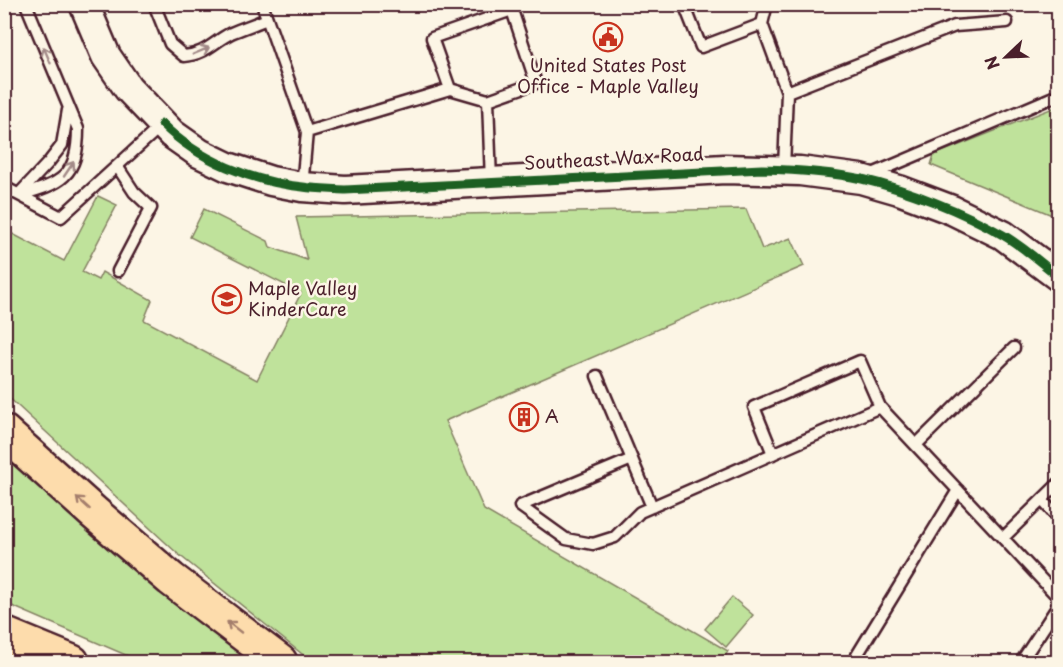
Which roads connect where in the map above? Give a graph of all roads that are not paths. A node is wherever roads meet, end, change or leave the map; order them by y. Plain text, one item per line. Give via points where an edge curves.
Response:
1 (26, 4) edge
2 (84, 4) edge
3 (154, 4) edge
4 (262, 4) edge
5 (684, 4) edge
6 (767, 4) edge
7 (267, 19) junction
8 (1007, 22) dead end
9 (762, 24) junction
10 (450, 89) junction
11 (788, 92) junction
12 (1059, 95) edge
13 (488, 100) junction
14 (68, 106) junction
15 (162, 124) junction
16 (307, 132) junction
17 (117, 166) junction
18 (784, 170) junction
19 (861, 179) junction
20 (491, 182) junction
21 (4, 187) edge
22 (302, 187) junction
23 (19, 195) junction
24 (118, 271) dead end
25 (1059, 276) edge
26 (1014, 348) dead end
27 (597, 376) dead end
28 (880, 407) junction
29 (4, 432) edge
30 (916, 445) junction
31 (773, 454) junction
32 (632, 459) junction
33 (1059, 484) edge
34 (958, 490) junction
35 (1042, 500) junction
36 (652, 507) junction
37 (1059, 518) edge
38 (1003, 538) junction
39 (1059, 597) edge
40 (1059, 606) edge
41 (4, 634) edge
42 (72, 663) edge
43 (280, 663) edge
44 (865, 663) edge
45 (1021, 663) edge

14 -> 1 lane
2 - 15 main road, Southeast Wax Road via 106,56 128,88
3 -> 7 lane via 170,44 184,56 195,55 229,34
4 - 7 lane
5 - 9 lane via 701,47
6 - 9 lane
7 - 16 lane
8 - 11 lane via 955,26
9 - 11 lane
10 - 13 lane
10 - 13 lane via 432,38 512,10 536,83
10 - 16 lane
11 - 18 lane
12 - 19 lane
13 - 20 lane
14 - 23 lane via 62,145
23 -> 14 lane via 58,182 73,164 78,129
15 - 17 lane
15 - 22 main road, Southeast Wax Road via 199,153 228,167
16 - 22 lane
17 - 23 lane via 61,218
17 - 24 lane via 134,192 151,208
18 - 19 main road, Southeast Wax Road
18 - 20 main road, Southeast Wax Road via 725,169
19 - 25 main road, Southeast Wax Road via 952,210 1003,235
20 - 22 main road, Southeast Wax Road via 345,190
21 - 23 lane
26 - 30 lane
27 - 32 lane
28 - 30 lane
28 - 31 lane
28 - 31 lane via 860,361 754,407
43 -> 29 highway via 171,579
30 - 34 lane
31 - 36 lane
32 - 36 lane
32 - 36 lane via 520,506 566,539 593,543 615,537 640,512
33 - 35 lane
34 - 38 lane
34 - 44 lane via 856,657
35 - 37 lane
35 - 38 lane
38 - 39 lane
40 - 45 lane
41 - 42 highway

